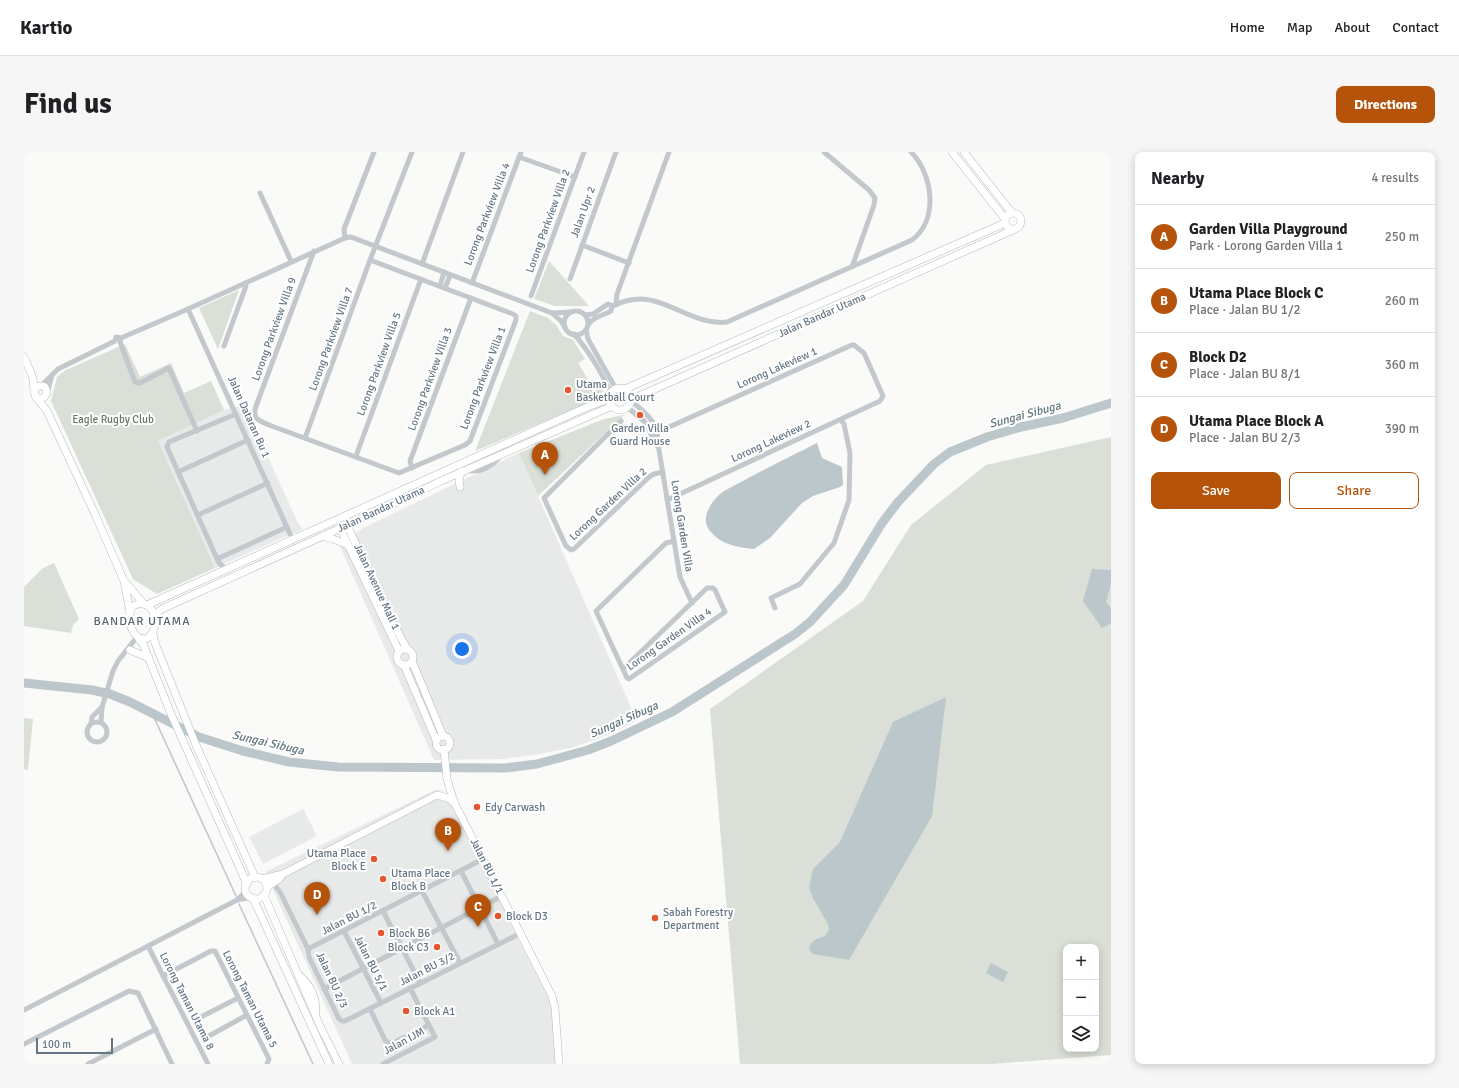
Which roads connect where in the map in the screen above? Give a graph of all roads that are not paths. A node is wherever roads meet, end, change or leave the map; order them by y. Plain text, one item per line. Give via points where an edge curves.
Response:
1 (374, 152) edge
2 (412, 152) edge
3 (463, 152) edge
4 (584, 152) edge
5 (616, 152) edge
6 (669, 152) edge
7 (824, 152) edge
8 (911, 152) edge
9 (952, 152) edge
10 (964, 152) edge
11 (520, 154) edge
12 (574, 177) junction
13 (260, 193) dead end
14 (1012, 213) junction
15 (1005, 221) junction
16 (1013, 230) junction
17 (345, 238) junction
18 (582, 245) junction
19 (375, 246) junction
20 (314, 251) junction
21 (370, 260) junction
22 (291, 261) junction
23 (629, 263) junction
24 (422, 264) junction
25 (852, 267) junction
26 (444, 272) junction
27 (450, 275) junction
28 (421, 279) junction
29 (570, 279) dead end
30 (245, 283) junction
31 (472, 283) junction
32 (440, 286) junction
33 (445, 288) junction
34 (531, 296) dead end
35 (471, 298) junction
36 (614, 306) junction
37 (188, 309) junction
38 (571, 312) junction
39 (552, 313) junction
40 (598, 314) junction
41 (585, 315) junction
42 (566, 327) junction
43 (587, 327) junction
44 (574, 334) junction
45 (118, 340) junction
46 (224, 346) dead end
47 (24, 357) edge
48 (54, 372) junction
49 (32, 378) junction
50 (41, 386) junction
51 (625, 389) junction
52 (35, 394) junction
53 (47, 394) junction
54 (612, 397) junction
55 (882, 400) joint
56 (628, 404) junction
57 (47, 412) junction
58 (236, 414) junction
59 (254, 415) joint
60 (842, 420) junction
61 (621, 421) dead end
62 (197, 431) junction
63 (658, 432) junction
64 (651, 435) junction
65 (305, 438) junction
66 (248, 440) junction
67 (659, 450) junction
68 (356, 456) junction
69 (412, 468) junction
70 (464, 470) junction
71 (178, 472) junction
72 (663, 472) junction
73 (438, 473) junction
74 (450, 477) junction
75 (268, 483) junction
76 (460, 487) dead end
77 (667, 500) junction
78 (198, 515) junction
79 (365, 517) junction
80 (342, 524) junction
81 (287, 527) junction
82 (290, 534) junction
83 (299, 536) junction
84 (322, 536) junction
85 (354, 538) junction
86 (674, 541) junction
87 (286, 542) junction
88 (348, 545) junction
89 (217, 558) junction
90 (227, 568) junction
91 (124, 581) junction
92 (692, 603) junction
93 (146, 605) junction
94 (775, 608) dead end
95 (130, 612) junction
96 (155, 619) junction
97 (153, 634) junction
98 (138, 638) junction
99 (407, 649) junction
100 (130, 650) junction
101 (399, 651) junction
102 (149, 658) junction
103 (412, 661) junction
104 (404, 665) junction
105 (115, 667) junction
106 (623, 669) junction
107 (103, 705) junction
108 (101, 722) junction
109 (91, 723) junction
110 (440, 738) junction
111 (444, 749) junction
112 (448, 782) junction
113 (439, 796) junction
114 (454, 802) junction
115 (483, 859) junction
116 (461, 871) junction
117 (283, 874) junction
118 (259, 878) junction
119 (270, 885) junction
120 (246, 887) junction
121 (422, 891) junction
122 (264, 895) junction
123 (502, 896) junction
124 (252, 898) junction
125 (237, 900) junction
126 (479, 907) junction
127 (383, 911) junction
128 (442, 927) junction
129 (344, 931) junction
130 (521, 933) junction
131 (498, 944) junction
132 (148, 946) junction
133 (402, 948) junction
134 (308, 950) junction
135 (460, 963) junction
136 (363, 968) junction
137 (163, 976) junction
138 (420, 984) junction
139 (324, 988) junction
140 (410, 988) junction
141 (238, 998) junction
142 (381, 1003) junction
143 (370, 1009) junction
144 (24, 1010) edge
145 (247, 1015) junction
146 (197, 1019) dead end
147 (342, 1021) joint
148 (429, 1025) junction
149 (156, 1029) junction
150 (207, 1037) dead end
151 (24, 1044) edge
152 (320, 1044) junction
153 (338, 1061) edge
154 (88, 1064) edge
155 (172, 1064) edge
156 (208, 1064) edge
157 (267, 1064) edge
158 (325, 1064) edge
159 (329, 1064) edge
160 (343, 1064) edge
161 (383, 1064) edge
162 (559, 1064) edge

1 - 17 street via 344,229
2 - 19 street, Lorong Parkview Villa 7
3 - 24 street
4 - 12 street, Lorong Parkview Villa 2
5 - 18 street, Jalan Upr 2
6 - 23 street
7 - 25 street via 875,198
8 - 25 street via 921,165 929,187 926,223 912,240
9 - 15 street
10 - 14 street
11 - 12 street
11 - 31 street, Lorong Parkview Villa 4
12 - 34 street, Lorong Parkview Villa 2
13 - 22 street
14 - 15 street
14 - 16 street via 1017,214 1022,221 1020,226
15 - 16 street via 1008,229
15 - 51 street, Jalan Bandar Utama
16 - 56 street, Jalan Bandar Utama
17 - 19 street via 351,237
17 - 20 street
18 - 23 street
18 - 29 street, Jalan Upr 2
19 - 21 street, Lorong Parkview Villa 7
19 - 24 street
20 - 22 street
20 - 59 street, Lorong Parkview Villa 9
21 - 28 street, Lorong Parkview Villa 1
21 - 65 street, Lorong Parkview Villa 7
22 - 30 street
23 - 36 street
24 - 26 street
25 - 36 street via 724,322 706,320 642,299 625,301
26 - 27 street
26 - 32 street
27 - 31 street
27 - 33 street
28 - 32 street, Lorong Parkview Villa 1
28 - 68 street, Lorong Parkview Villa 5
30 - 37 street
30 - 46 street
31 - 39 street
32 - 33 street, Lorong Parkview Villa 1
33 - 35 street, Lorong Parkview Villa 1
35 - 69 street, Lorong Parkview Villa 3 via 410,460
35 - 69 street, Lorong Parkview Villa 1 via 513,314 516,320 470,441
36 - 40 street via 608,304 600,308
37 - 45 street
37 - 58 street, Jalan Dataran Bu 1
38 - 39 street
38 - 41 street via 578,311
38 - 42 street via 566,317
39 - 42 street
40 - 41 street
40 - 43 street
41 - 43 street via 588,320
42 - 44 street
43 - 44 street via 581,334
43 - 54 street via 588,339
44 - 54 street via 583,344
45 - 48 street
45 - 62 street via 135,382 140,383 169,368
47 - 49 street
48 - 50 street
48 - 53 street
49 - 50 street
49 - 52 street
50 - 52 street via 37,387
50 - 53 street via 45,387
51 - 54 street, Jalan Bandar Utama
51 - 56 street via 629,394
52 - 53 street via 42,399
52 - 57 street
53 - 57 street
54 - 56 street, Jalan Bandar Utama via 617,409
54 - 70 street, Jalan Bandar Utama via 502,454
54 - 73 street
55 - 60 street, Lorong Lakeview 2
55 - 63 street, Lorong Lakeview 1 via 883,396 864,353 852,345
56 - 63 street, Lorong Garden Villa via 650,416
56 - 64 street, Lorong Garden Villa via 645,422
57 - 91 street
58 - 62 street
58 - 66 street, Jalan Dataran Bu 1
59 - 65 street, Lorong Parkview Villa 1 via 264,423
60 - 77 street, Lorong Lakeview 2
60 - 94 street via 850,453 849,500 834,543 800,584 771,598
61 - 72 street, Lorong Garden Villa 2 via 544,498 566,546 574,549 649,477
62 - 71 street via 167,446
63 - 64 street, Lorong Lakeview 1
63 - 67 street, Lorong Garden Villa
64 - 67 street, Lorong Garden Villa
65 - 68 street, Lorong Parkview Villa 1
66 - 71 street
66 - 75 street, Jalan Dataran Bu 1
67 - 72 street, Lorong Garden Villa
68 - 69 street, Lorong Parkview Villa 1 via 395,472
70 - 74 street, Jalan Bandar Utama
70 - 76 street via 459,479
71 - 78 street
72 - 77 street, Lorong Garden Villa
73 - 74 street
73 - 80 street via 367,506
74 - 79 street, Jalan Bandar Utama
75 - 78 street
75 - 81 street, Jalan Dataran Bu 1
77 - 86 street, Lorong Garden Villa
78 - 89 street
79 - 80 street, Jalan Bandar Utama
79 - 85 street via 357,524
80 - 83 street, Jalan Bandar Utama via 313,530
80 - 84 street, Jalan Bandar Utama
80 - 85 street, Jalan Avenue Mall 1
80 - 88 street, Jalan Avenue Mall 1
81 - 82 street, Jalan Dataran Bu 1
81 - 89 street
82 - 83 street
82 - 87 street
83 - 87 street, Jalan Bandar Utama
84 - 88 street
84 - 96 street, Jalan Bandar Utama via 164,608
85 - 99 street, Jalan Avenue Mall 1 via 387,612
86 - 92 street, Lorong Garden Villa via 680,577
86 - 106 street via 666,543 596,611
87 - 90 street, Jalan Bandar Utama
88 - 101 street, Jalan Avenue Mall 1
89 - 90 street via 220,564
90 - 93 street, Jalan Bandar Utama
91 - 93 street
91 - 95 street
92 - 106 street, Lorong Garden Villa 4
92 - 106 street, Lorong Garden Villa 4 via 707,588 713,588 725,612 629,679
93 - 95 street via 134,606
93 - 96 street via 152,610
95 - 98 street via 131,626
96 - 97 street
97 - 98 street via 146,639
97 - 118 street via 196,745
98 - 100 street
98 - 102 street
98 - 105 street
99 - 101 street
99 - 103 street via 413,654
100 - 102 street
100 - 105 street
101 - 104 street via 397,661
102 - 120 street
103 - 104 street
103 - 110 street
104 - 110 street
105 - 107 street
107 - 108 street
107 - 109 street via 92,717
108 - 109 street
108 - 109 street via 106,727 107,734 104,740 98,743 91,741 87,736 87,729
110 - 111 street via 436,744 438,748
110 - 111 street via 447,738 449,743
111 - 112 street
112 - 113 street
112 - 114 street
113 - 114 street
113 - 117 street
114 - 115 street, Jalan BU 1/1
115 - 116 street, Jalan BU 1/2
115 - 123 street, Jalan BU 1/1
116 - 121 street, Jalan BU 1/2
116 - 126 street
117 - 118 street
117 - 119 street
118 - 119 street
118 - 120 street via 250,879
119 - 122 street
119 - 134 street, Jalan BU 2/3 via 280,892
120 - 124 street
120 - 125 street
121 - 127 street, Jalan BU 1/2
121 - 128 street
122 - 124 street
122 - 153 street via 316,1017
123 - 126 street
123 - 130 street, Jalan BU 1/1
124 - 125 street
124 - 152 street
125 - 132 street
126 - 128 street
126 - 131 street
127 - 129 street, Jalan BU 1/2
127 - 133 street
128 - 133 street
128 - 135 street
129 - 134 street, Jalan BU 1/2
129 - 136 street, Jalan BU 5/1
130 - 131 street, Jalan BU 3/2
130 - 162 street, Jalan BU 1/1 via 553,999
131 - 135 street, Jalan BU 3/2
132 - 137 street, Lorong Taman Utama 8
132 - 144 street
133 - 136 street
133 - 138 street
134 - 139 street, Jalan BU 2/3 via 308,957
135 - 138 street, Jalan BU 3/2
136 - 139 street
136 - 142 street, Jalan BU 5/1
137 - 141 street, Lorong Taman Utama 5 via 213,950
137 - 156 street, Lorong Taman Utama 8
138 - 140 street, Jalan BU 3/2
139 - 147 street, Jalan BU 2/3
140 - 142 street, Jalan BU 3/2
140 - 148 street
141 - 145 street, Lorong Taman Utama 5
141 - 146 street
142 - 143 street, Jalan BU 3/2
143 - 147 street, Jalan BU 3/2
143 - 148 street via 385,1040 389,1043
145 - 150 street
145 - 157 street, Lorong Taman Utama 5 via 269,1059
148 - 161 street, Jalan IJM via 435,1037
149 - 151 street via 138,993 129,991
149 - 154 street
149 - 155 street
152 - 158 street
152 - 159 street
153 - 160 street

